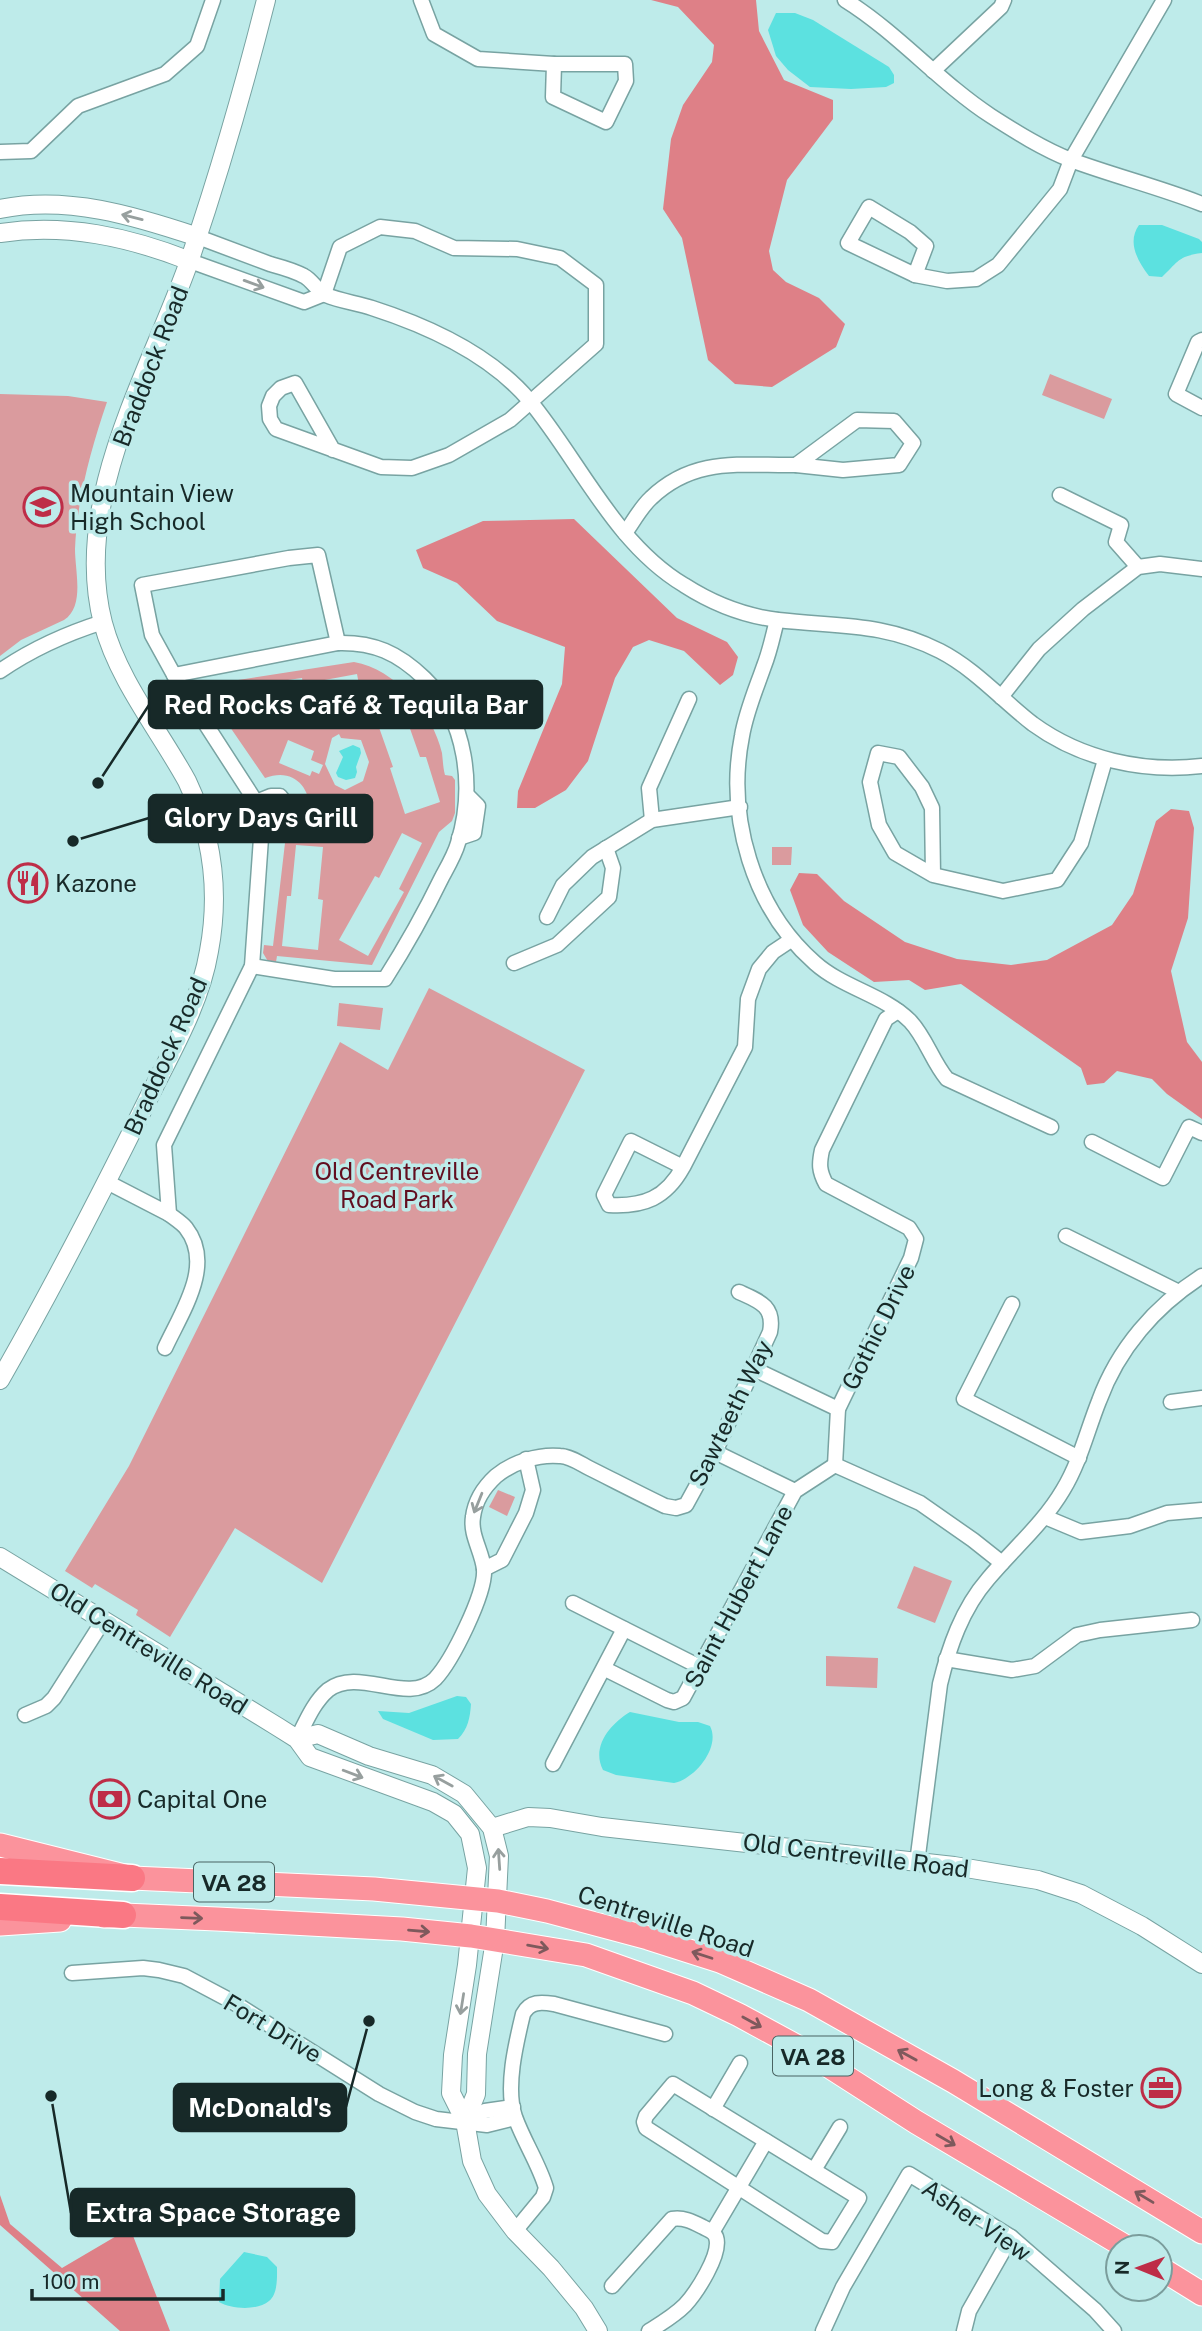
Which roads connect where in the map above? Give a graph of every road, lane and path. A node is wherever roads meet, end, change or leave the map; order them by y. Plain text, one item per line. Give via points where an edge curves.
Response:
1 (213, 0) edge
2 (266, 0) edge
3 (421, 0) edge
4 (845, 0) edge
5 (1004, 0) edge
6 (1164, 0) edge
7 (554, 64) junction
8 (933, 71) junction
9 (0, 152) edge
10 (1072, 160) junction
11 (1202, 204) edge
12 (0, 209) edge
13 (0, 233) edge
14 (198, 237) junction
15 (190, 261) junction
16 (915, 275) junction
17 (324, 294) junction
18 (1202, 340) edge
19 (531, 402) junction
20 (1202, 408) edge
21 (333, 450) junction
22 (796, 465) junction
23 (1060, 495) dead end
24 (625, 533) junction
25 (1138, 566) junction
26 (1202, 569) edge
27 (777, 620) junction
28 (103, 622) junction
29 (338, 643) junction
30 (0, 671) edge
31 (174, 675) junction
32 (1001, 696) junction
33 (689, 699) dead end
34 (1105, 760) junction
35 (1202, 766) edge
36 (256, 802) junction
37 (740, 807) junction
38 (652, 820) junction
39 (262, 824) junction
40 (606, 848) junction
41 (933, 875) junction
42 (547, 918) dead end
43 (791, 940) junction
44 (514, 963) dead end
45 (252, 966) junction
46 (898, 1011) junction
47 (1051, 1127) dead end
48 (1202, 1133) edge
49 (1091, 1142) dead end
50 (683, 1167) junction
51 (107, 1182) junction
52 (169, 1213) junction
53 (1066, 1236) dead end
54 (1202, 1276) edge
55 (739, 1292) dead end
56 (1179, 1292) junction
57 (1012, 1304) dead end
58 (164, 1348) dead end
59 (752, 1368) junction
60 (0, 1380) edge
61 (1202, 1398) edge
62 (1171, 1402) dead end
63 (838, 1409) junction
64 (715, 1452) junction
65 (1079, 1458) junction
66 (526, 1459) junction
67 (835, 1465) junction
68 (794, 1491) junction
69 (1202, 1510) edge
70 (1045, 1517) junction
71 (0, 1557) edge
72 (1002, 1563) junction
73 (484, 1569) junction
74 (573, 1603) dead end
75 (1192, 1619) dead end
76 (103, 1621) junction
77 (624, 1629) junction
78 (946, 1660) junction
79 (700, 1667) junction
80 (605, 1669) junction
81 (25, 1715) dead end
82 (297, 1739) junction
83 (552, 1764) dead end
84 (492, 1828) junction
85 (0, 1845) edge
86 (917, 1863) junction
87 (0, 1871) edge
88 (132, 1878) junction
89 (474, 1899) junction
90 (498, 1901) junction
91 (0, 1907) edge
92 (123, 1915) junction
93 (0, 1924) edge
94 (471, 1936) junction
95 (495, 1940) junction
96 (1202, 1964) edge
97 (72, 1973) dead end
98 (665, 2034) dead end
99 (740, 2063) dead end
100 (713, 2109) junction
101 (514, 2113) junction
102 (465, 2121) junction
103 (840, 2127) dead end
104 (766, 2141) junction
105 (814, 2170) junction
106 (739, 2187) junction
107 (515, 2231) junction
108 (713, 2231) junction
109 (1202, 2232) edge
110 (1104, 2234) edge
111 (1010, 2236) junction
112 (1174, 2277) edge
113 (612, 2286) dead end
114 (1202, 2294) edge
115 (660, 2328) edge
116 (598, 2331) edge
117 (823, 2331) edge
118 (964, 2331) edge
119 (1114, 2331) edge

1 - 9 street via 197,46 166,74 78,106 31,151
2 - 14 street, Braddock Road
3 - 7 street via 434,34 478,59
4 - 8 street
5 - 8 street
6 - 10 street
7 - 7 street via 553,97 606,122 626,81 625,64
8 - 10 street via 990,116
10 - 11 street
10 - 16 street via 1060,189 998,265 976,279 947,281
14 -> 12 street via 95,208
13 - 15 street via 96,233
14 - 15 street, Braddock Road
14 - 17 street via 306,276
15 -> 17 street via 304,302
15 - 28 street, Braddock Road via 105,488 96,564
16 - 16 street via 848,243 869,207 926,246
17 - 19 street via 435,332 501,373
17 - 19 street via 340,247 380,227 415,231 454,248 517,249 560,258 596,285 596,344
18 - 20 street via 1176,394
19 - 21 street via 449,455 412,468 381,467
19 - 24 street
21 - 21 street via 276,429 269,406 281,388 295,383
22 - 22 street via 857,420 894,421 913,443 899,465 843,470
22 - 24 street via 719,465 687,474 650,498
23 - 25 street via 1121,525 1116,542
24 - 27 street via 684,586 728,607
25 - 26 street
25 - 32 street via 1039,649
27 - 32 street via 873,627 899,634 943,652
27 - 37 street via 742,736 737,781
28 - 30 street via 27,652
28 - 51 street, Braddock Road via 128,682 197,803 209,840 215,888 211,943 200,988
29 - 31 street
29 - 31 street via 318,555 142,585 152,635
29 - 45 street via 377,646 410,665 433,687 453,717 467,795 459,838 410,939 385,979 334,979
31 - 36 street
32 - 34 street via 1052,736
33 - 38 street via 649,788
34 - 35 street via 1172,768
34 - 41 street via 1081,843 1057,880 1003,891
36 - 39 street
36 - 39 street via 280,796 286,802 285,819
37 - 38 street
37 - 43 street via 744,842 759,886
38 - 40 street
39 - 45 street
40 - 42 street via 562,885
40 - 44 street via 613,868 609,897 557,945
41 - 41 street via 895,853 879,825 870,782 878,753 899,757 932,808
43 - 46 street via 823,970
43 - 50 street via 759,969 748,999 745,1047
45 - 52 street via 164,1145
46 - 47 street via 911,1023 947,1079
46 - 63 street, Gothic Drive via 886,1019 819,1162 827,1184 909,1228 916,1239
48 - 49 street via 1189,1127 1163,1178
50 - 50 street via 631,1141 604,1195 610,1205 647,1202 674,1185
51 - 52 street
51 - 60 street, Braddock Road
52 - 58 street via 187,1229 197,1254 196,1281
53 - 56 street
54 - 56 street
55 - 59 street, Sawteeth Way via 761,1302 772,1321
56 - 65 street via 1140,1329 1123,1353 1099,1400
57 - 65 street via 964,1399
59 - 63 street
59 - 64 street, Sawteeth Way
61 - 62 street
63 - 67 street, Gothic Drive
64 - 66 street, Sawteeth Way via 686,1505 676,1508 568,1457
64 - 68 street, Saint Hubert Lane
65 - 70 street
66 - 73 street via 533,1490 526,1513 502,1560
66 -> 73 street, Sawteeth Way via 488,1483 478,1500 473,1518
67 - 68 street, Saint Hubert Lane
67 - 72 street via 920,1503
68 - 79 street, Saint Hubert Lane
69 - 70 street via 1081,1532
70 - 72 street
71 - 76 street, Old Centreville Road
72 - 78 street via 970,1604
73 - 82 street, Sawteeth Way via 481,1595 447,1664 433,1681 414,1689 348,1682 330,1688 315,1703
74 - 77 street
75 - 78 street via 1077,1636 1035,1666 1012,1670
76 - 81 street via 54,1698
76 - 82 street, Old Centreville Road
77 - 79 street
77 - 80 street
78 - 86 street
79 - 80 street, Saint Hubert Lane via 683,1698 674,1702
80 - 83 street
84 -> 82 street via 464,1794 432,1774 369,1756 318,1734
82 -> 89 street, Old Centreville Road via 310,1758 433,1802 454,1814 470,1834 475,1850
84 - 86 street, Old Centreville Road via 528,1817 550,1818
90 -> 84 street via 499,1856
85 - 88 highway, Centreville Road
86 - 96 street, Old Centreville Road via 1050,1882 1081,1894
87 - 88 highway, VA 28
88 - 89 highway, Centreville Road / VA 28 via 374,1889
89 - 90 highway, Centreville Road / VA 28
89 - 94 street, Old Centreville Road
90 - 95 street
109 -> 90 highway, Centreville Road / VA 28 via 809,2000 720,1961 648,1938
91 - 92 highway, VA 28
92 - 93 highway
92 -> 94 highway, VA 28
94 - 95 highway, VA 28
94 -> 102 street, Old Centreville Road via 451,2093
95 - 102 street via 476,2094
95 -> 110 highway, VA 28 via 586,1955 693,1993 739,2015
97 - 102 street, Fort Drive via 143,1968 184,1976 379,2094 436,2119
98 - 101 street via 554,2004 531,2004 523,2014 514,2054
99 - 100 street
100 - 104 street
100 - 106 street via 673,2084 644,2122 652,2133
101 - 102 street via 485,2111
101 - 107 street via 546,2189
102 - 107 street, Old Centreville Road via 472,2161 487,2194
103 - 105 street
104 - 105 street
104 - 106 street
105 - 106 street via 859,2198 832,2242 822,2241
106 - 108 street
107 - 116 street, Old Centreville Road via 551,2268
108 - 113 street via 672,2219
108 - 115 street via 717,2246 707,2273 696,2292
111 - 117 street, Asher View via 909,2174 843,2287
111 - 118 street via 969,2311
111 - 119 street, Asher View
112 - 114 highway

